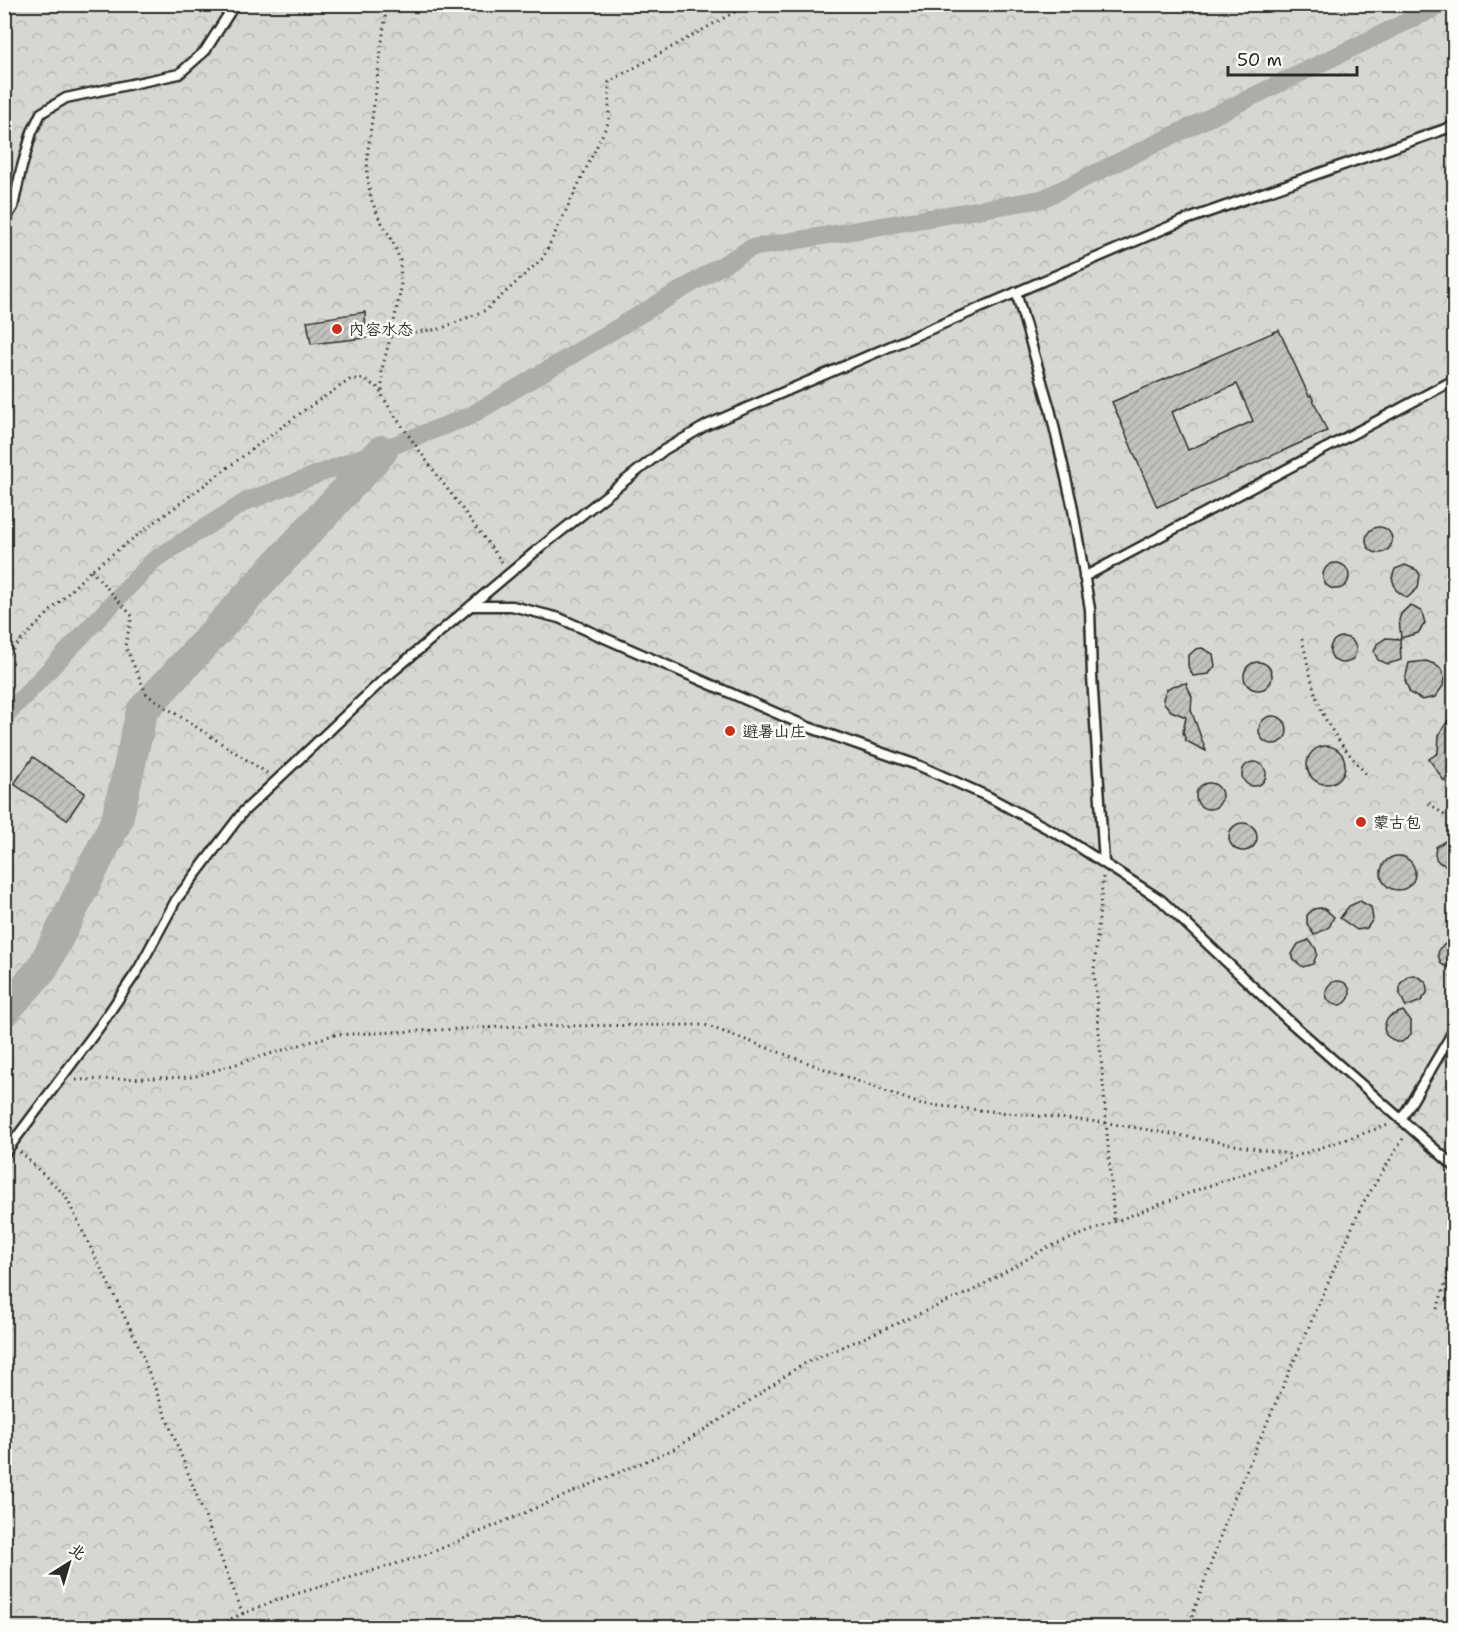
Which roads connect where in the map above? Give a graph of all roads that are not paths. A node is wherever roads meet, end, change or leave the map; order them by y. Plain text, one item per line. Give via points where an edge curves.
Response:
1 (235, 4) edge
2 (1455, 126) edge
3 (4, 222) edge
4 (1016, 292) junction
5 (1455, 380) edge
6 (1084, 577) junction
7 (471, 606) junction
8 (1104, 863) junction
9 (1455, 1030) edge
10 (1401, 1120) junction
11 (4, 1154) edge
12 (1455, 1166) edge

1 - 3 lane via 205,51 179,74 66,98 41,113 29,142 13,207
2 - 4 lane via 1180,222
4 - 6 lane via 1050,409
4 - 7 lane via 707,425 664,450
5 - 6 lane
6 - 8 lane via 1090,609
7 - 8 lane via 512,606 559,618 808,727 920,766 989,797
7 - 11 lane via 384,680 243,812 176,900 138,970
8 - 10 lane via 1161,900
9 - 10 lane
10 - 12 lane

